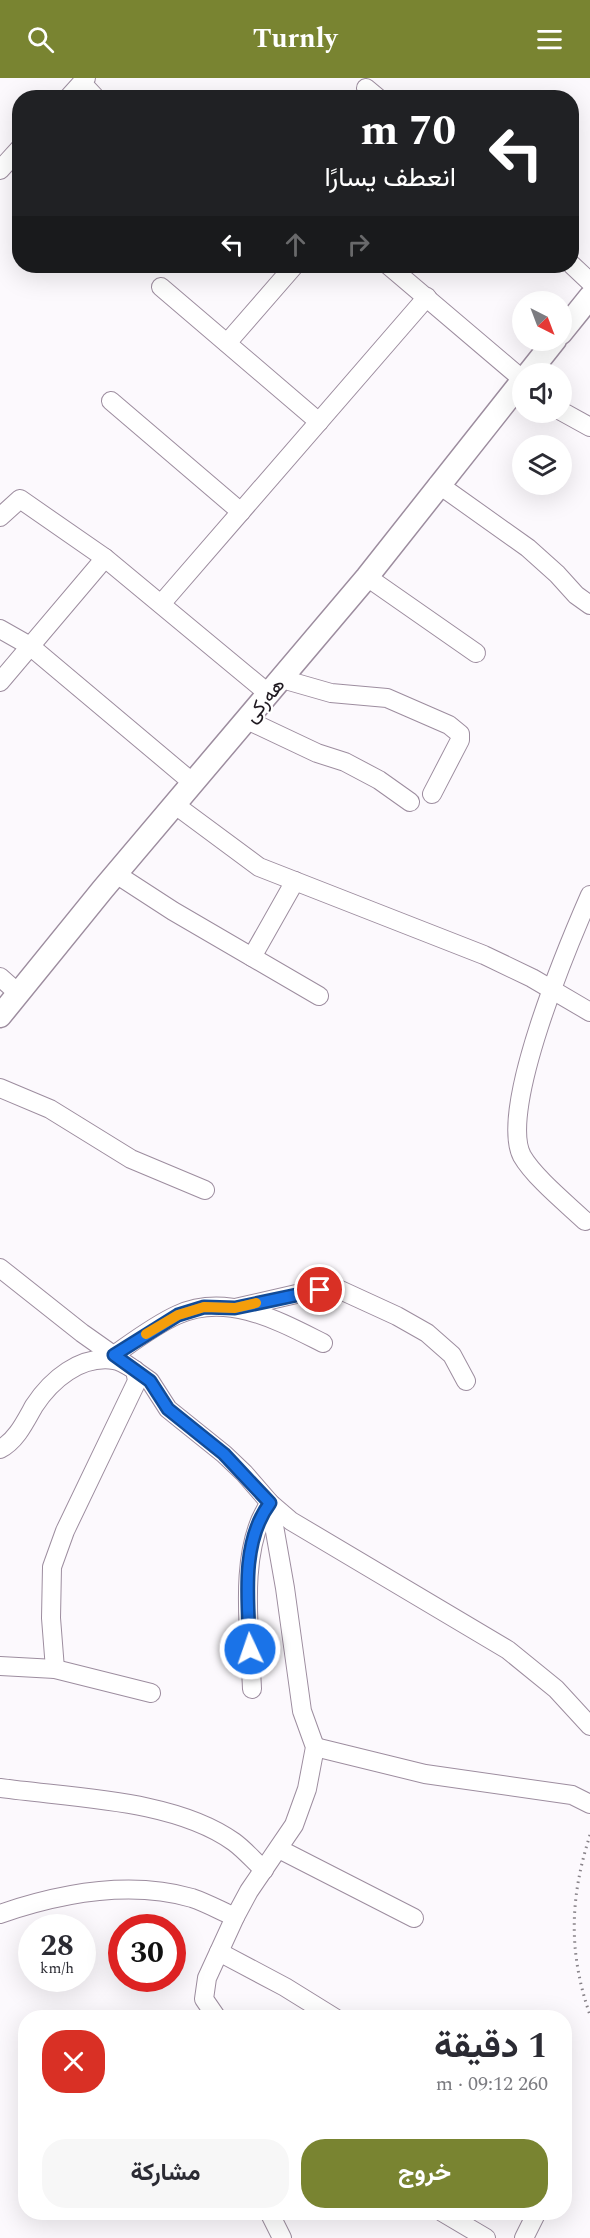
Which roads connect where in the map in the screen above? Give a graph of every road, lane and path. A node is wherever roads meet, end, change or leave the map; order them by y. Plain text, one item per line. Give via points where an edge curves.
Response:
1 (12, 148) edge
2 (0, 170) edge
3 (579, 272) edge
4 (288, 273) edge
5 (398, 273) edge
6 (590, 282) edge
7 (161, 287) dead end
8 (427, 297) junction
9 (590, 297) edge
10 (572, 319) edge
11 (226, 343) junction
12 (546, 351) edge
13 (537, 363) edge
14 (512, 373) edge
15 (512, 394) edge
16 (111, 401) dead end
17 (572, 417) edge
18 (319, 422) junction
19 (590, 427) edge
20 (438, 484) junction
21 (241, 512) junction
22 (0, 517) edge
23 (105, 558) junction
24 (367, 577) junction
25 (161, 604) junction
26 (590, 605) edge
27 (0, 629) edge
28 (30, 646) junction
29 (476, 653) dead end
30 (0, 682) edge
31 (275, 687) junction
32 (247, 720) junction
33 (193, 783) junction
34 (432, 794) dead end
35 (410, 802) dead end
36 (174, 804) junction
37 (116, 874) junction
38 (295, 881) junction
39 (590, 895) edge
40 (252, 957) junction
41 (0, 977) edge
42 (552, 990) junction
43 (18, 993) junction
44 (320, 996) dead end
45 (590, 1012) edge
46 (0, 1016) edge
47 (0, 1088) edge
48 (205, 1190) dead end
49 (585, 1221) dead end
50 (0, 1268) edge
51 (235, 1308) junction
52 (323, 1343) dead end
53 (114, 1355) junction
54 (135, 1370) junction
55 (466, 1381) dead end
56 (0, 1449) edge
57 (270, 1503) junction
58 (0, 1666) edge
59 (56, 1670) junction
60 (252, 1689) dead end
61 (151, 1693) dead end
62 (590, 1726) edge
63 (315, 1747) junction
64 (0, 1788) edge
65 (590, 1804) edge
66 (590, 1835) edge
67 (279, 1849) junction
68 (264, 1870) junction
69 (0, 1914) edge
70 (235, 1917) junction
71 (414, 1918) dead end
72 (219, 1952) junction
73 (211, 2010) edge
74 (321, 2010) edge
75 (590, 2015) edge
76 (273, 2220) edge
77 (456, 2220) edge
78 (533, 2220) edge
79 (282, 2238) edge
80 (486, 2238) edge
81 (524, 2238) edge

1 - 2 street
3 - 6 street
4 - 11 street
5 - 8 street
7 - 11 street
8 - 14 street
8 - 18 street
9 - 10 street
11 - 18 street
12 - 13 street, هەرکی
15 - 20 street, هەرکی
16 - 21 street
17 - 19 street
18 - 21 street
20 - 24 street, هەرکی
20 - 26 street via 528,548
21 - 25 street
22 - 23 street via 20,499
23 - 25 street
23 - 28 street
24 - 29 street
24 - 31 street, هەرکی
25 - 31 street
27 - 28 street
28 - 30 street
28 - 33 street
31 - 32 street, هەرکی
31 - 34 street via 387,699 450,725 460,734 460,740
32 - 33 street, هەرکی
32 - 35 street via 345,762
33 - 36 street, هەرکی
36 - 37 street, هەرکی
36 - 38 street via 259,867
37 - 40 street
37 - 43 street, هەرکی
38 - 40 street
38 - 42 street via 484,955
39 - 42 street
40 - 44 street
41 - 43 street
42 - 45 street
42 - 49 street via 522,1085 518,1141 529,1166
43 - 46 street, هەرکی
47 - 48 street via 50,1110 131,1159
50 - 53 street
51 - 52 street via 274,1318
51 - 53 street via 204,1307 178,1315
51 - 55 street via 336,1288 427,1334 452,1355
53 - 54 street
54 - 56 street via 116,1360 97,1360 55,1379 21,1429
54 - 57 street via 150,1381 168,1409 224,1454
54 - 59 street via 137,1381 65,1531 52,1567
57 - 60 street via 260,1516 252,1542 248,1608
57 - 62 street via 291,1521 508,1650 556,1689
57 - 63 street via 302,1711
58 - 59 street
59 - 61 street
63 - 65 street via 425,1774 572,1795
63 - 67 street via 307,1789 294,1825
64 - 68 street via 146,1806 212,1830 234,1842
66 - 75 path via 573,1912 574,1946
67 - 68 street
67 - 71 street
68 - 70 street
69 - 70 street via 71,1894 142,1890 193,1899
70 - 72 street
72 - 73 street via 207,1978 204,2000
72 - 74 street
76 - 79 street
77 - 80 street
78 - 81 street

